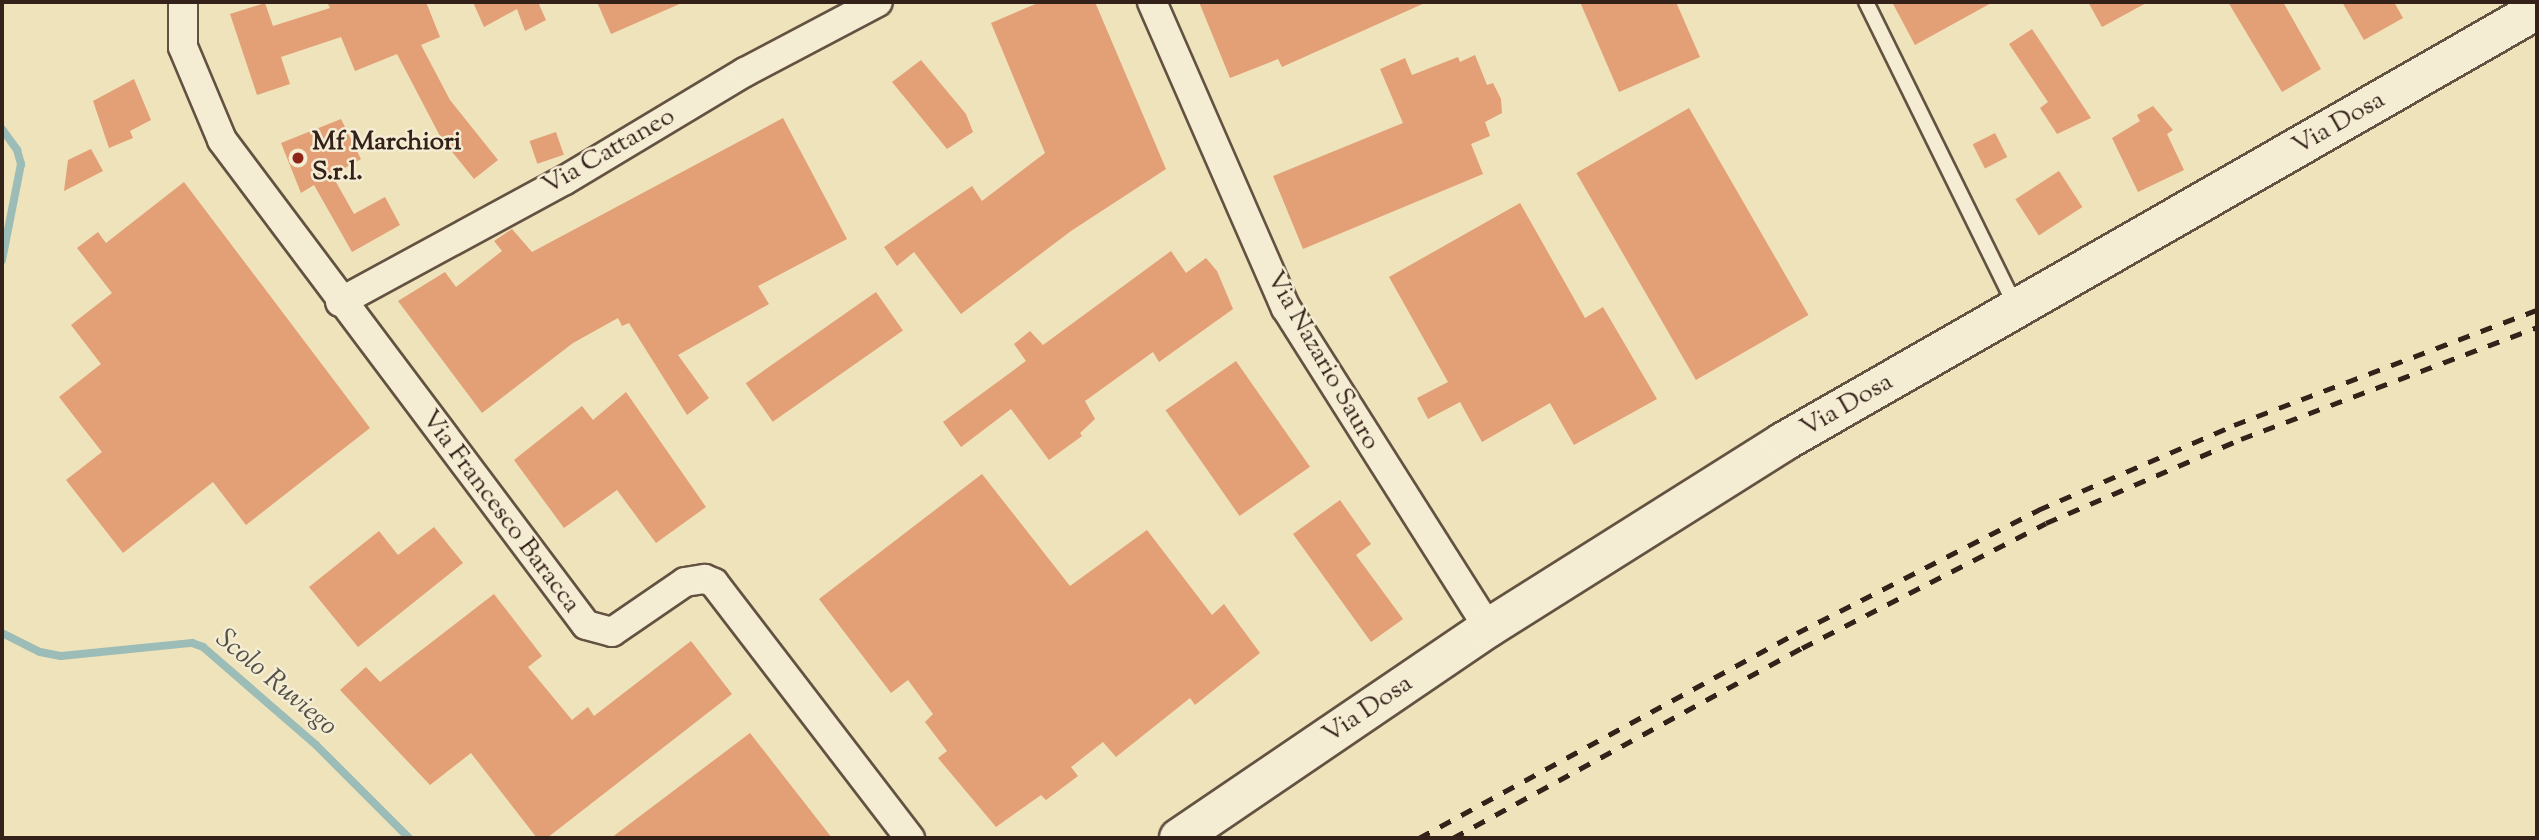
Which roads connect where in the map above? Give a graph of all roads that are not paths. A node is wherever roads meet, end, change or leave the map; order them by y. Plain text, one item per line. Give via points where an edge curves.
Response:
1 (183, 2) edge
2 (878, 2) edge
3 (1152, 2) edge
4 (1866, 2) edge
5 (2537, 10) edge
6 (340, 302) junction
7 (2017, 308) junction
8 (1488, 628) junction
9 (910, 838) edge
10 (1179, 838) edge

1 - 6 street, Via Francesco Baracca via 183,47 222,141
2 - 6 street, Via Cattaneo via 745,72 565,180
3 - 8 street, Via Nazario Sauro via 1286,308
4 - 7 lane
5 - 7 street, Via Dosa
6 - 9 street, Via Francesco Baracca via 586,625 612,632 685,582 705,579 713,583
7 - 8 street, Via Dosa via 1783,442
8 - 10 street, Via Dosa

